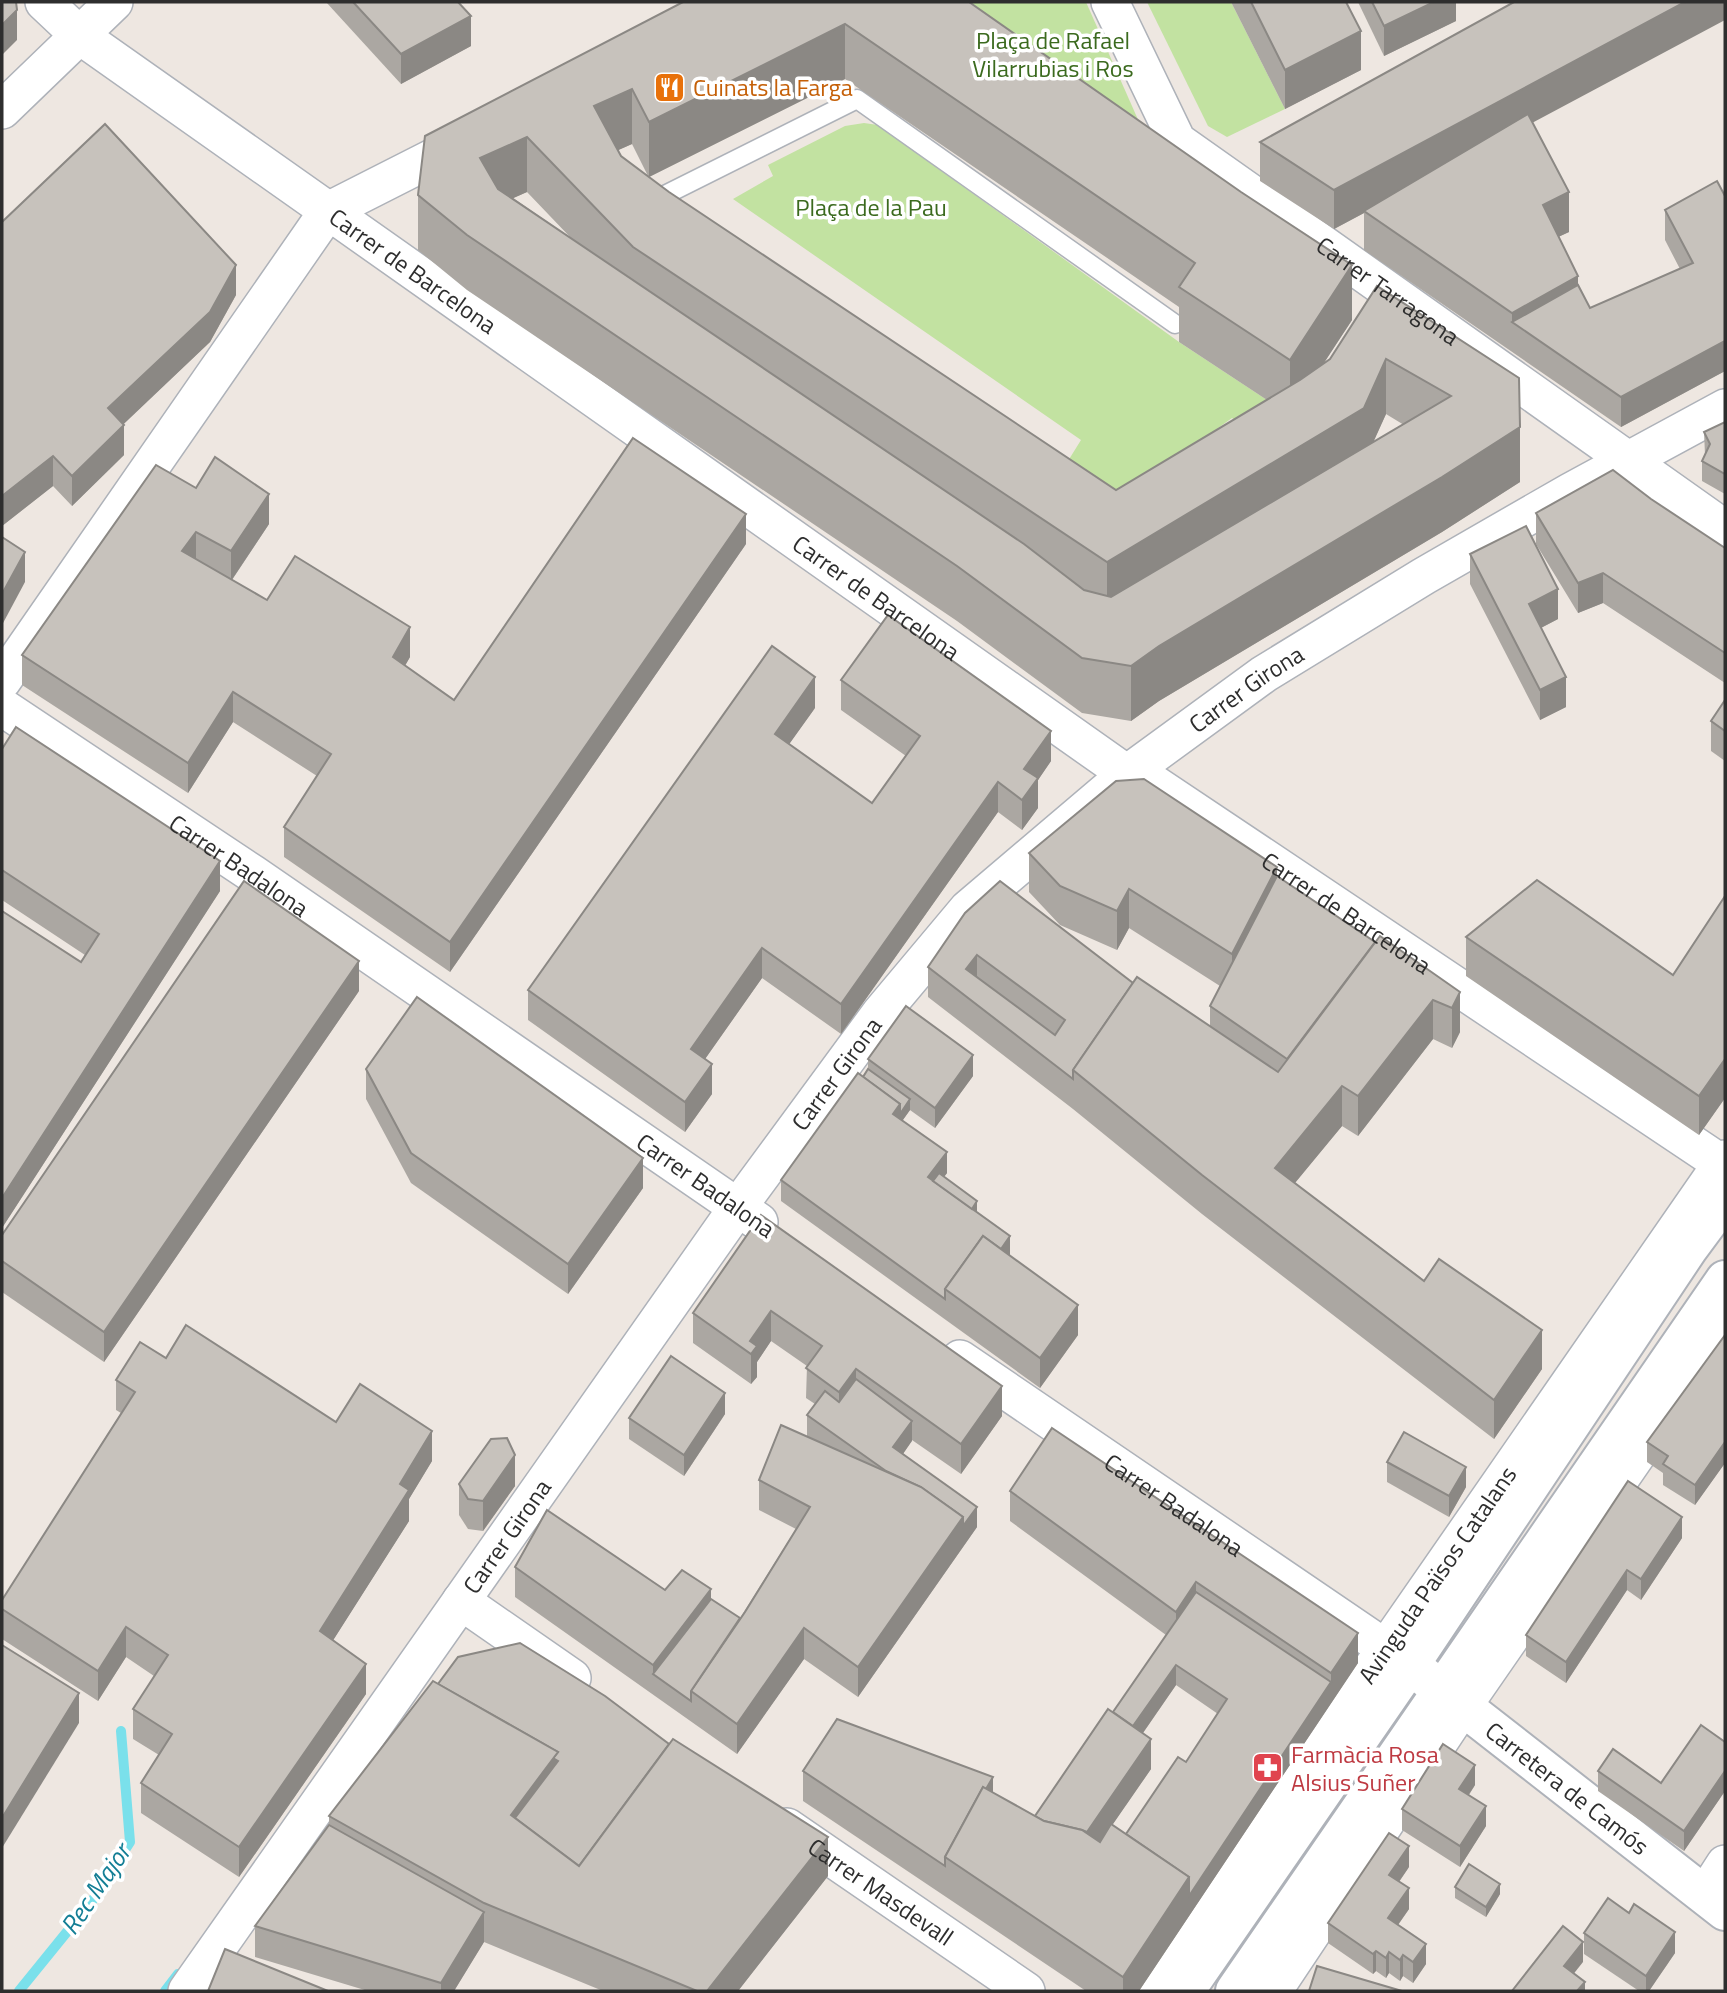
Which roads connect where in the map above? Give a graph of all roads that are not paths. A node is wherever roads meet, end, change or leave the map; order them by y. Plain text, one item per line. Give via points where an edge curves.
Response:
1 (44, 2) edge
2 (114, 2) edge
3 (1110, 2) edge
4 (79, 35) junction
5 (2, 110) edge
6 (494, 126) edge
7 (1267, 158) edge
8 (1231, 178) junction
9 (637, 190) edge
10 (655, 200) junction
11 (328, 211) junction
12 (678, 216) edge
13 (1175, 324) dead end
14 (1725, 408) edge
15 (1628, 461) junction
16 (1725, 529) edge
17 (2, 681) edge
18 (2, 707) edge
19 (1127, 774) junction
20 (1724, 1172) edge
21 (738, 1207) junction
22 (784, 1239) edge
23 (1725, 1280) edge
24 (1725, 1327) edge
25 (933, 1340) edge
26 (461, 1601) junction
27 (1398, 1657) junction
28 (596, 1695) edge
29 (1452, 1698) junction
30 (755, 1804) edge
31 (1719, 1890) edge
32 (187, 1991) edge
33 (1026, 1991) edge
34 (1153, 1991) edge
35 (1185, 1991) edge
36 (1235, 1991) edge
37 (1273, 1991) edge

1 - 4 street, Carrer de Barcelona
2 - 4 street
3 - 8 street, Carrer Tarragona via 1177,141
4 - 5 street
4 - 11 street, Carrer de Barcelona
6 - 11 street
7 - 8 street
8 - 15 street, Carrer Tarragona via 1389,298
9 - 10 lane
10 - 12 lane
10 - 13 lane via 857,99
11 - 17 street
11 - 19 street, Carrer de Barcelona
14 - 15 street, Carrer Girona
15 - 16 street, Carrer Tarragona
15 - 19 street, Carrer Girona via 1424,576 1264,674
18 - 21 street, Carrer Badalona
19 - 20 street, Carrer de Barcelona via 1153,783
19 - 21 street, Carrer Girona via 968,909 880,1014
20 - 27 main road, Avinguda Països Catalans via 1688,1249
21 - 22 street, Carrer Badalona
21 - 26 street, Carrer Girona
23 - 29 main road
24 - 29 street
25 - 27 street, Carrer Badalona
26 - 28 street
26 - 32 street, Carrer Girona
27 - 29 main road, Carretera de Camós
27 - 34 street, Avinguda Països Catalans
27 - 35 main road, Avinguda Països Catalans
29 - 31 main road, Carretera de Camós
29 - 36 main road
29 - 37 street
30 - 33 street, Carrer Masdevall

